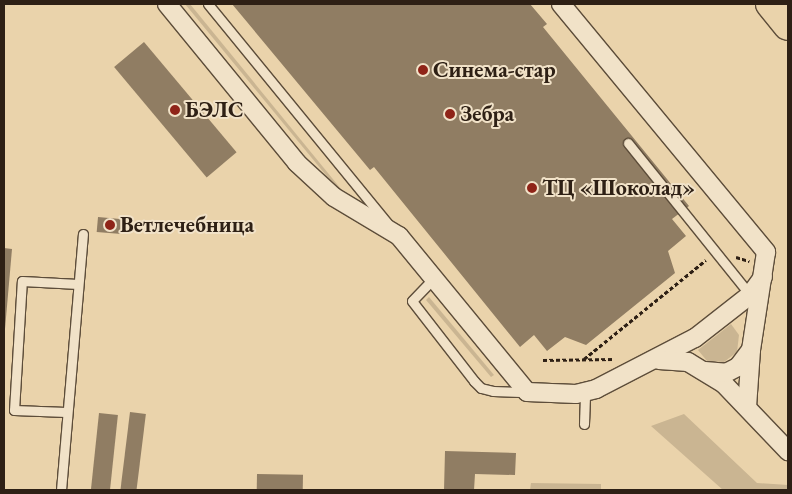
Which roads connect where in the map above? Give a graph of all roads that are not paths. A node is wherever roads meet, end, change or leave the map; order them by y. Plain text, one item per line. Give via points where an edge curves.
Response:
1 (166, 4) edge
2 (208, 4) edge
3 (561, 4) edge
4 (770, 4) edge
5 (788, 26) edge
6 (628, 144) dead end
7 (83, 234) dead end
8 (399, 236) junction
9 (763, 277) junction
10 (433, 279) junction
11 (78, 284) junction
12 (750, 295) junction
13 (730, 311) junction
14 (685, 345) junction
15 (752, 347) junction
16 (649, 363) junction
17 (699, 369) junction
18 (528, 392) junction
19 (585, 393) junction
20 (747, 407) junction
21 (66, 412) junction
22 (584, 424) dead end
23 (788, 451) edge
24 (61, 490) edge

1 - 8 street via 310,177 334,197
2 - 8 lane
3 - 9 street via 766,252
4 - 5 highway
6 - 12 lane
7 - 11 lane
8 - 10 street
9 - 12 street
9 - 15 street
10 - 18 street
10 - 18 lane via 412,301 474,381 481,388 493,391
11 - 21 lane
11 - 21 lane via 22,281 14,410
12 - 13 street
13 - 14 street
13 - 15 street via 745,323
14 - 16 street
14 - 17 street
15 - 17 street via 738,367 726,373
15 - 20 street
16 - 17 street via 671,359
16 - 19 street
17 - 20 street via 724,384
18 - 19 street
19 - 22 lane
20 - 23 street
21 - 24 lane

